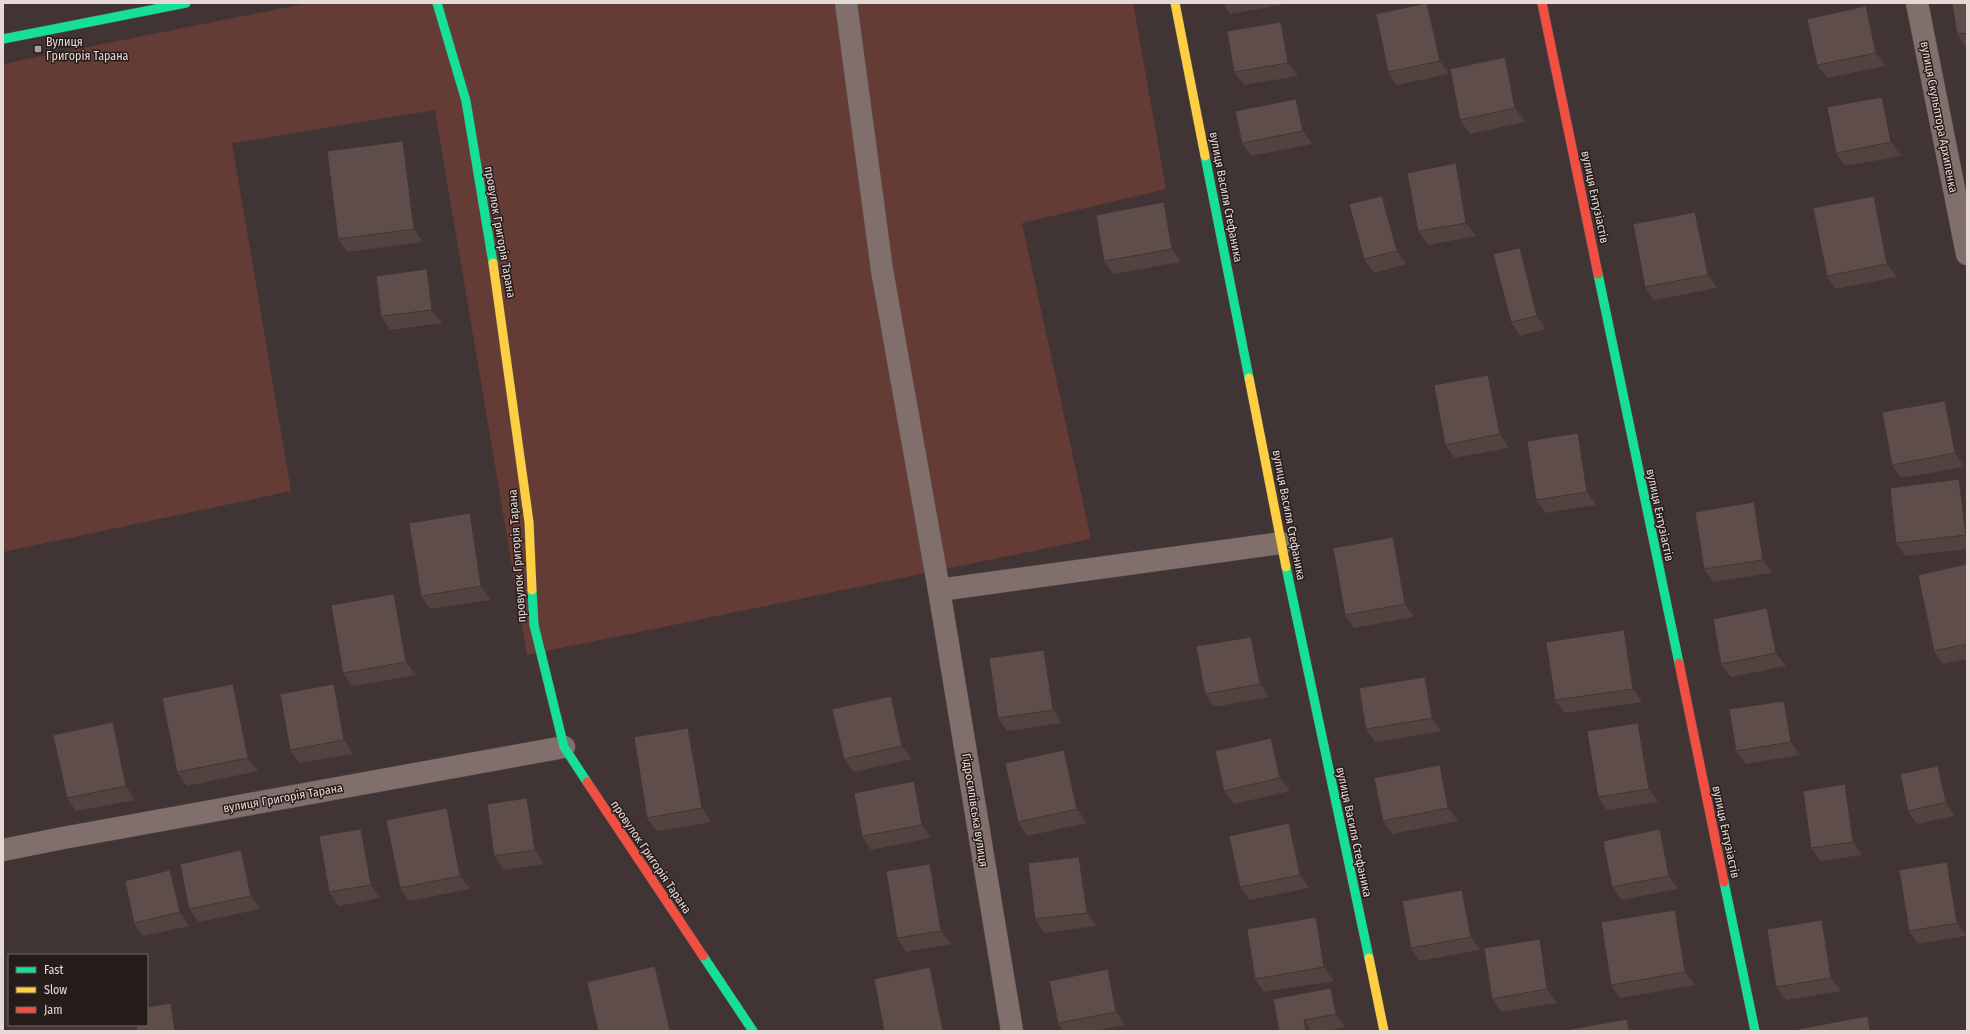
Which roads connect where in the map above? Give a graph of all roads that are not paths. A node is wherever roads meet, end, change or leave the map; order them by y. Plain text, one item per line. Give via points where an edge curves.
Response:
1 (186, 3) edge
2 (436, 3) edge
3 (846, 3) edge
4 (1175, 3) edge
5 (1542, 3) edge
6 (1917, 3) edge
7 (153, 6) edge
8 (3, 39) edge
9 (1967, 254) edge
10 (1282, 543) junction
11 (939, 590) junction
12 (564, 747) junction
13 (3, 850) edge
14 (753, 1031) edge
15 (1012, 1031) edge
16 (1384, 1031) edge
17 (1755, 1031) edge

1 - 7 street
2 - 12 street, провулок Григорія Тарана via 466,101 501,313 529,522 534,625
3 - 11 street, Гідросилівська вулиця via 882,270
4 - 10 street, вулиця Василя Стефаника
5 - 17 street, вулиця Ентузіастів
6 - 9 street, вулиця Скульптора Архипенка
7 - 8 street
10 - 11 street
10 - 16 street, вулиця Василя Стефаника
11 - 15 street, Гідросилівська вулиця
12 - 13 street, вулиця Григорія Тарана
12 - 14 street, провулок Григорія Тарана

